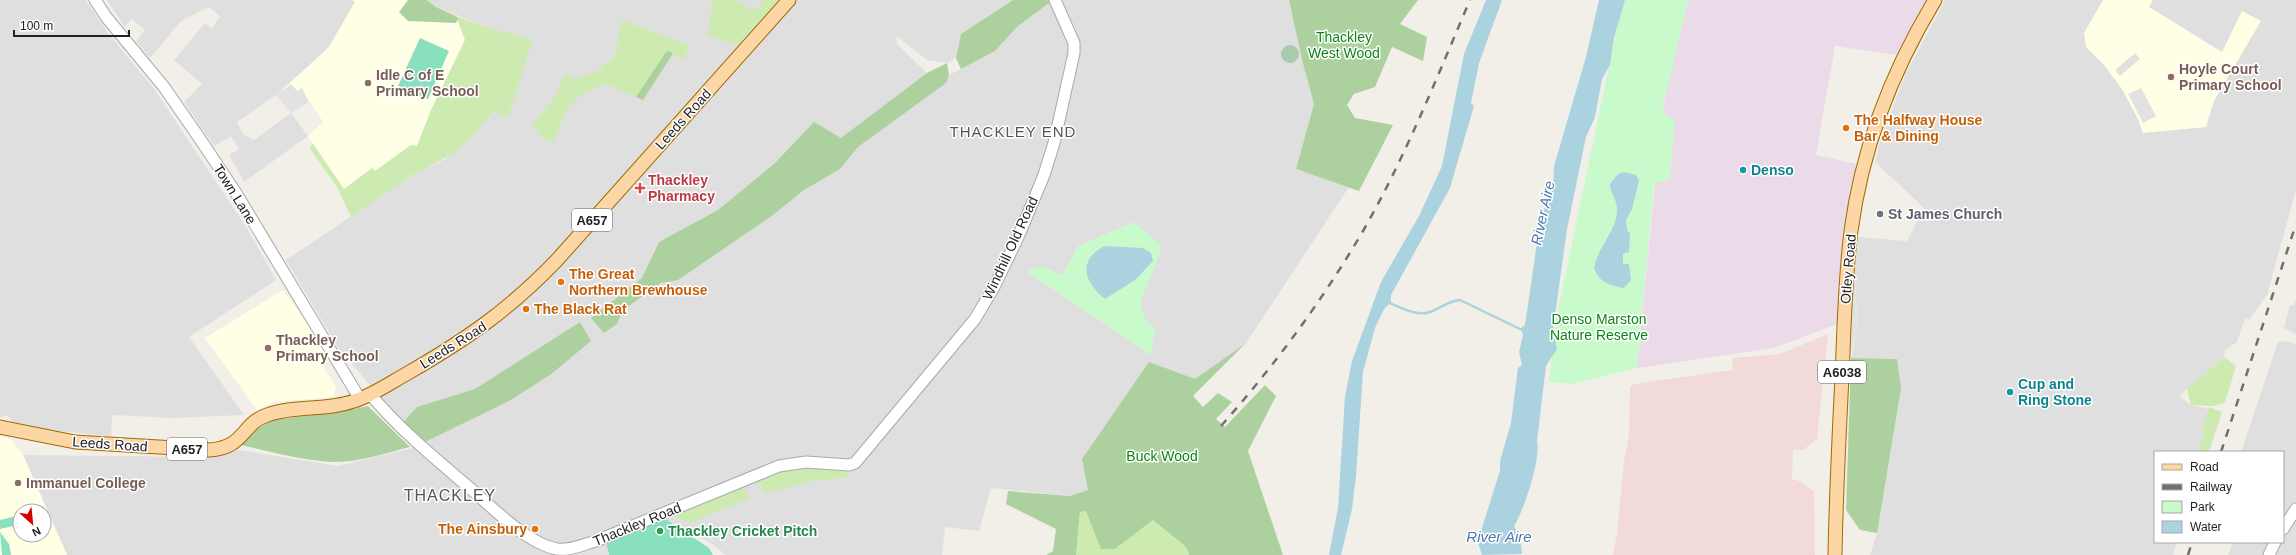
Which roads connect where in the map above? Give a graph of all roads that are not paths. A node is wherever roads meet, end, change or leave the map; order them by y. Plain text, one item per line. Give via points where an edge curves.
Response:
1 (95, 0) edge
2 (789, 0) edge
3 (1054, 0) edge
4 (1936, 0) edge
5 (365, 396) junction
6 (0, 427) edge
7 (857, 461) joint
8 (2296, 509) edge
9 (2286, 525) edge
10 (2275, 543) edge
11 (1835, 555) edge
12 (2269, 555) edge

1 - 5 street, Town Lane via 164,88 208,152
2 - 5 main road, Leeds Road / A657 via 557,260 525,292 477,331
3 - 7 street, Windhill Old Road via 1074,43 1074,53 1054,143 1044,175 1019,235 975,319
4 - 11 main road, Otley Road / A6038 via 1906,52 1888,91 1872,136 1858,190 1846,291 1836,468
5 - 6 main road, Leeds Road / A657 via 344,404 275,412 256,421 232,445 216,450 75,442
5 - 7 street, Thackley Road via 497,511 531,537 557,549 596,540 779,466 806,462 850,465
8 - 9 street
10 - 12 street

